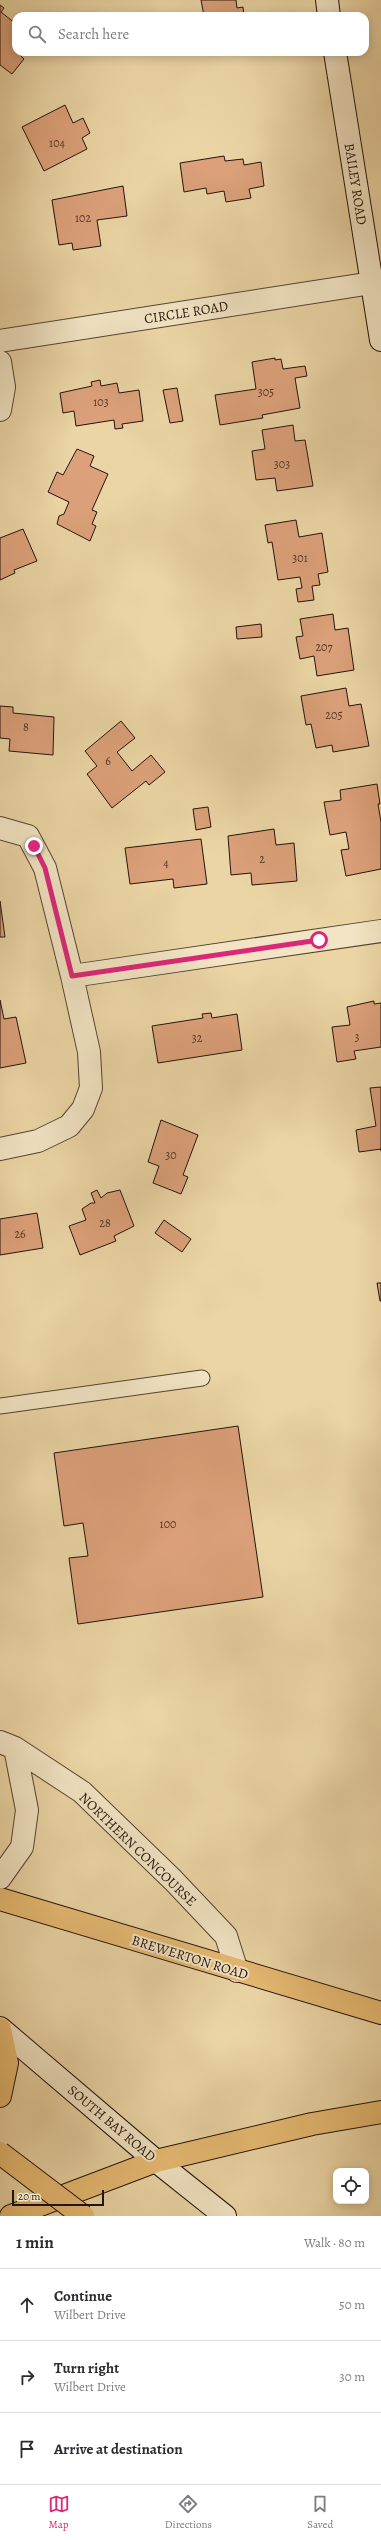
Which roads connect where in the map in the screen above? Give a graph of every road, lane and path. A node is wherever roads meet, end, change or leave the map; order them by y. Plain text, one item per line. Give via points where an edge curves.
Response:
1 (327, 0) edge
2 (329, 12) edge
3 (336, 56) edge
4 (372, 283) junction
5 (381, 340) edge
6 (0, 341) edge
7 (0, 362) edge
8 (0, 410) edge
9 (0, 828) edge
10 (381, 931) edge
11 (72, 976) junction
12 (0, 1149) edge
13 (202, 1378) dead end
14 (0, 1406) edge
15 (7, 1745) edge
16 (0, 1878) edge
17 (0, 1899) edge
18 (237, 1971) junction
19 (381, 2013) edge
20 (0, 2028) edge
21 (0, 2096) edge
22 (381, 2112) edge
23 (0, 2153) edge
24 (156, 2161) junction
25 (11, 2216) edge
26 (83, 2216) edge
27 (225, 2216) edge

1 - 2 street
3 - 4 street, BAILEY ROAD
4 - 5 street, BAILEY ROAD
4 - 6 street, CIRCLE ROAD
7 - 8 street via 4,387
9 - 11 street via 28,836 45,868
10 - 11 street
11 - 12 street via 89,1052 91,1088 83,1109 69,1126 38,1141
13 - 14 lane
15 - 16 street, NORTHERN CONCOURSE via 27,1810 22,1847
15 - 18 street, NORTHERN CONCOURSE via 82,1792 173,1880 226,1936
17 - 18 main road, BREWERTON ROAD
18 - 19 main road, BREWERTON ROAD
20 - 21 main road via 7,2063
20 - 24 street, SOUTH BAY ROAD
22 - 24 main road via 312,2124
23 - 26 main road, bridge
24 - 25 main road
24 - 27 street, SOUTH BAY ROAD

